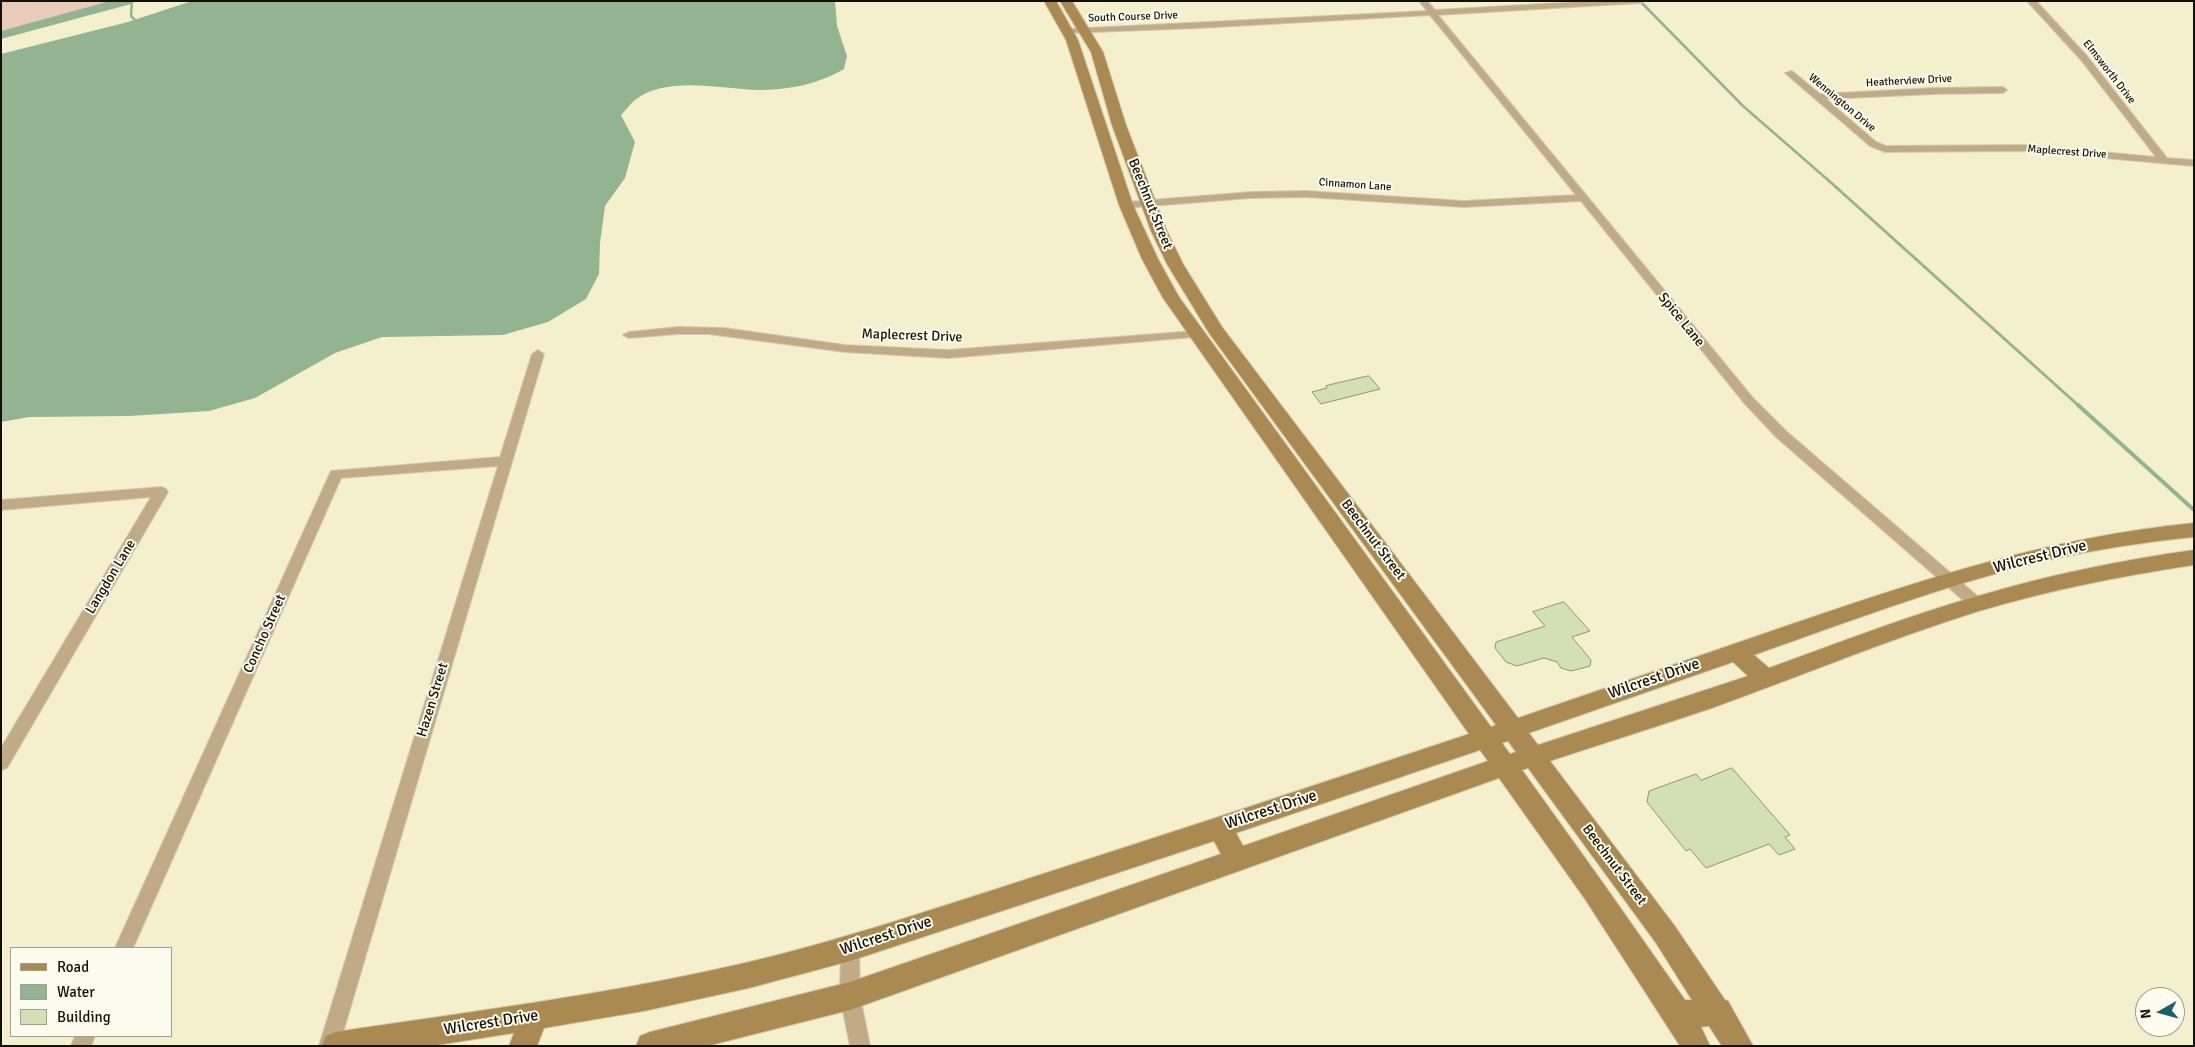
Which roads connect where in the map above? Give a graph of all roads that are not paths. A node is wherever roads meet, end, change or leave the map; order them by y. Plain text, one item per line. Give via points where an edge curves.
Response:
1 (1050, 1) edge
2 (1066, 1) edge
3 (1423, 1) edge
4 (1640, 1) edge
5 (2031, 1) edge
6 (1621, 2) edge
7 (1433, 13) junction
8 (1079, 35) junction
9 (1789, 74) dead end
10 (2002, 90) dead end
11 (1818, 97) junction
12 (1099, 125) junction
13 (1119, 125) junction
14 (1940, 148) joint
15 (2164, 160) junction
16 (2194, 162) edge
17 (1583, 198) junction
18 (1147, 203) junction
19 (1126, 205) junction
20 (1195, 334) junction
21 (629, 335) dead end
22 (538, 354) dead end
23 (1234, 354) junction
24 (1273, 406) junction
25 (1251, 412) junction
26 (505, 462) junction
27 (1, 505) edge
28 (2189, 530) edge
29 (1371, 537) junction
30 (1346, 545) junction
31 (2194, 558) edge
32 (1949, 580) junction
33 (1977, 604) junction
34 (1736, 651) junction
35 (1765, 678) junction
36 (1512, 730) junction
37 (1485, 739) junction
38 (1534, 758) junction
39 (1, 763) edge
40 (1504, 766) junction
41 (1220, 827) junction
42 (1237, 861) junction
43 (124, 947) edge
44 (850, 948) junction
45 (850, 996) junction
46 (1718, 1011) junction
47 (1678, 1015) junction
48 (535, 1016) junction
49 (329, 1046) edge
50 (336, 1046) edge
51 (523, 1046) edge
52 (650, 1046) edge
53 (860, 1046) edge
54 (1696, 1046) edge
55 (1739, 1046) edge

1 - 8 main road, Beechnut Street
2 - 8 main road, Beechnut Street
3 - 7 street, Spice Lane
4 - 6 street, South Course Drive
5 - 15 street, Elmsworth Drive via 2072,43
6 - 7 street, South Course Drive
7 - 8 street, South Course Drive via 1199,26 1151,34
7 - 17 street, Spice Lane
8 - 12 main road, Beechnut Street
8 - 13 main road, Beechnut Street via 1098,52
9 - 11 street, Wennington Drive
10 - 11 street, Heatherview Drive
11 - 14 street, Wennington Drive via 1873,144 1885,149
12 - 13 main road
12 - 19 main road, Beechnut Street
13 - 18 main road, Beechnut Street
14 - 15 street, Maplecrest Drive via 2025,148
15 - 16 street, Maplecrest Drive
17 - 18 street, Cinnamon Lane via 1464,204 1306,194
17 - 32 street, Spice Lane via 1749,401 1780,434
18 - 19 street, Cinnamon Lane
18 - 23 main road, Beechnut Street via 1174,264
19 - 20 main road, Beechnut Street via 1150,260
20 - 21 street, Maplecrest Drive via 948,354 811,345 723,331
20 - 23 main road via 1208,335 1222,352
20 - 25 main road, Beechnut Street
22 - 26 street, Hazen Street
23 - 24 main road, Beechnut Street
24 - 25 main road
24 - 29 main road, Beechnut Street
25 - 30 main road, Beechnut Street
26 - 43 street, Concho Street via 336,474
26 - 49 street, Hazen Street
27 - 39 street, Langdon Lane via 161,492
28 - 32 main road, Wilcrest Drive via 2064,549
29 - 30 main road
29 - 36 main road, Beechnut Street
30 - 37 main road, Beechnut Street
31 - 33 main road, Wilcrest Drive via 2112,570
32 - 33 street, Spice Lane
32 - 34 main road, Wilcrest Drive
33 - 35 main road, Wilcrest Drive
34 - 35 main road
34 - 36 main road, Wilcrest Drive
35 - 38 main road, Wilcrest Drive
36 - 37 main road, Wilcrest Drive
36 - 38 main road, Beechnut Street
37 - 40 main road, Beechnut Street
37 - 41 main road, Wilcrest Drive
38 - 40 main road, Wilcrest Drive
38 - 46 main road, Beechnut Street
40 - 42 main road, Wilcrest Drive
40 - 47 main road, Beechnut Street
41 - 42 main road
41 - 44 main road, Wilcrest Drive
42 - 45 main road, Wilcrest Drive
44 - 45 street
44 - 48 main road, Wilcrest Drive via 749,975
45 - 52 main road, Wilcrest Drive
45 - 53 street
46 - 47 main road
46 - 55 main road, Beechnut Street
47 - 54 main road, Beechnut Street
48 - 50 main road, Wilcrest Drive
48 - 51 main road

